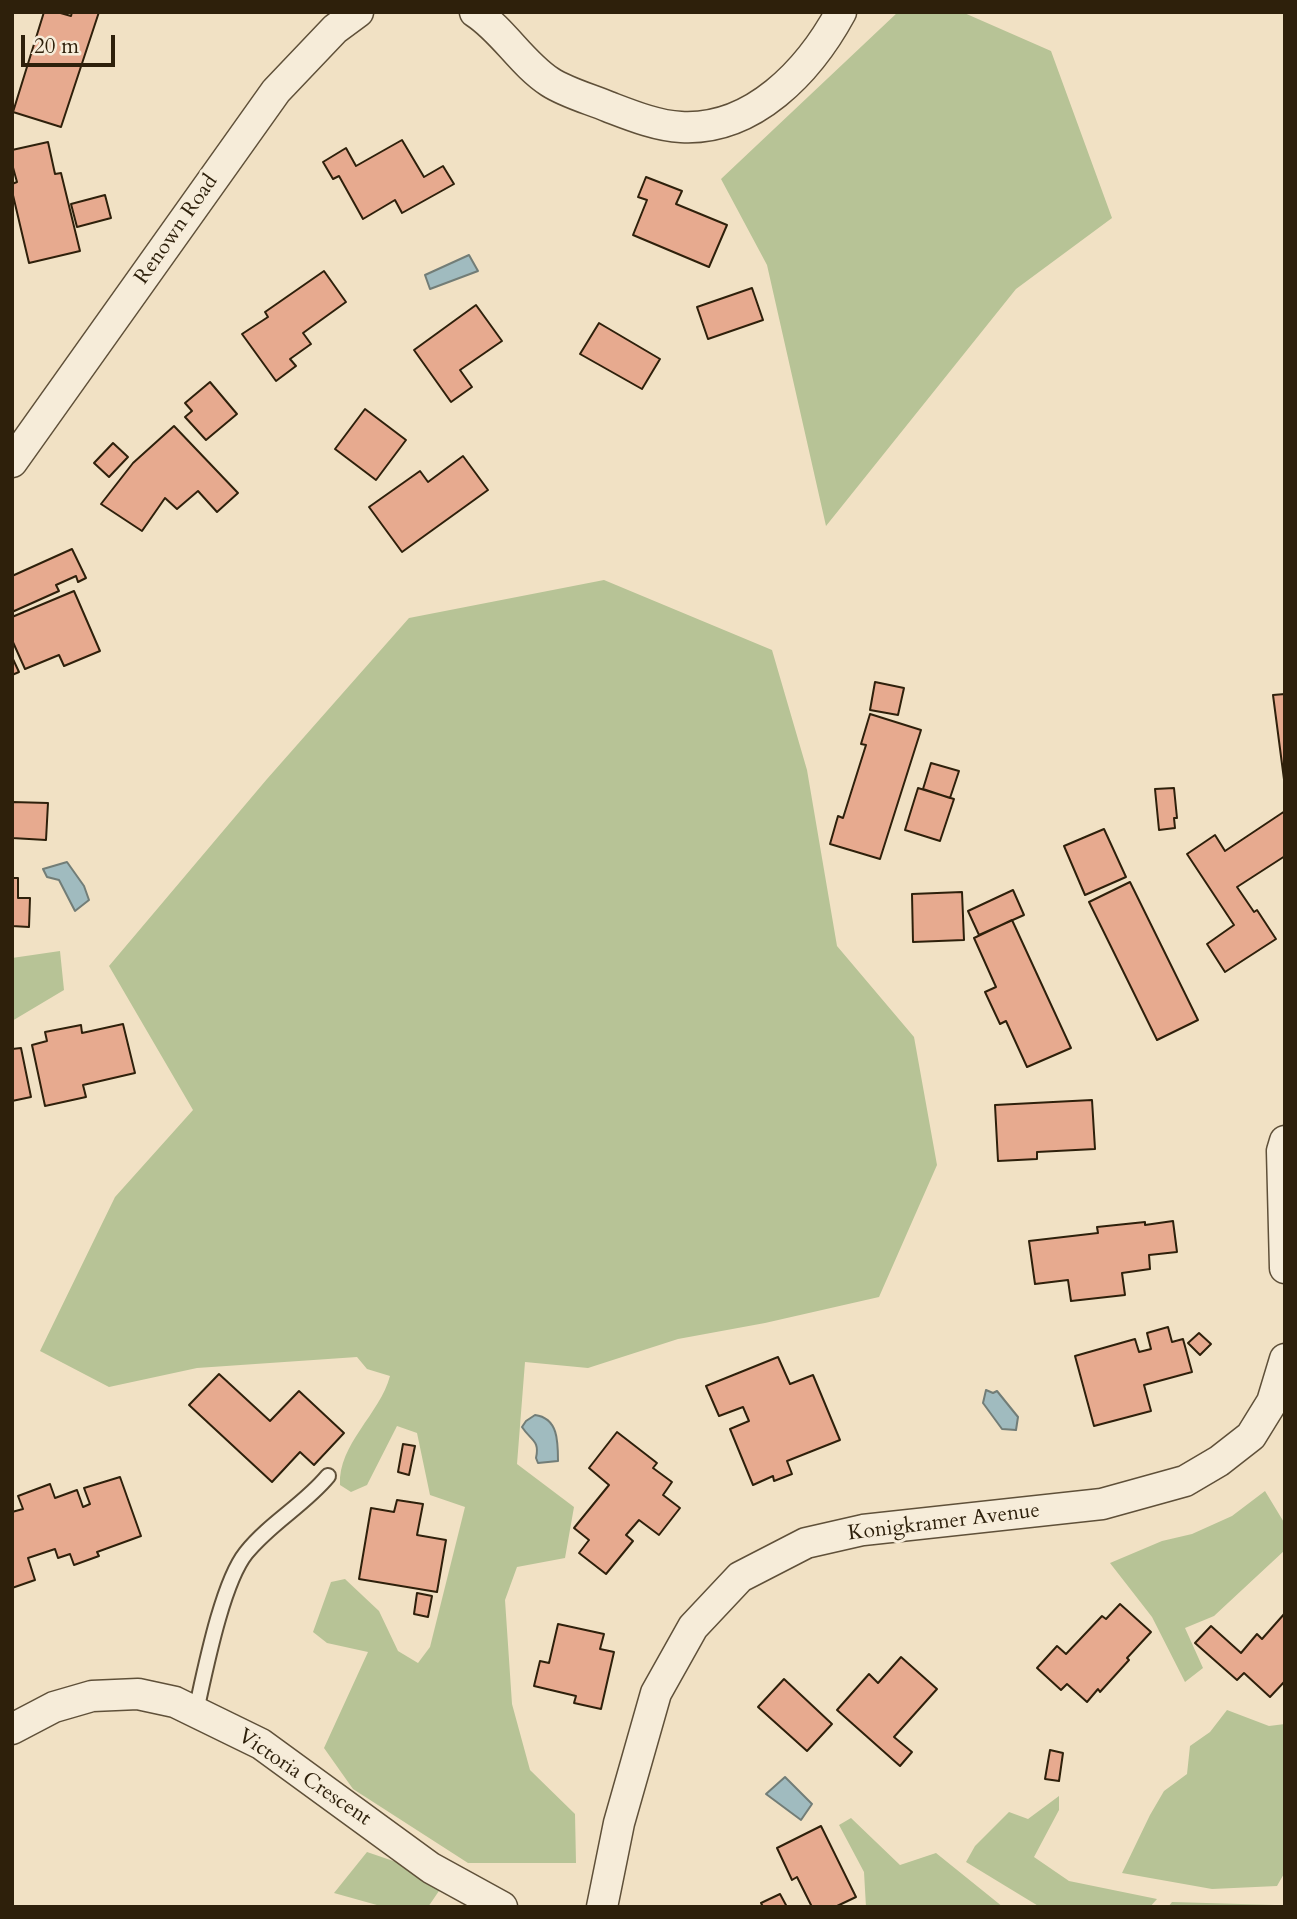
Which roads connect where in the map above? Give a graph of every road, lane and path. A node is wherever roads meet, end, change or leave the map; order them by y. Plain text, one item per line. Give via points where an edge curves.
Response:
1 (358, 12) edge
2 (475, 12) edge
3 (841, 12) edge
4 (22, 433) edge
5 (12, 462) edge
6 (1285, 1142) edge
7 (1285, 1268) edge
8 (1285, 1359) edge
9 (328, 1476) dead end
10 (196, 1711) junction
11 (12, 1729) edge
12 (502, 1907) edge
13 (603, 1907) edge

1 - 4 street, Renown Road via 276,91
2 - 3 street via 549,81 631,116 679,127 740,118 781,90 815,52
4 - 5 street, Renown Road
6 - 7 street
8 - 13 street, Konigkramer Avenue via 1272,1402 1251,1436 1185,1481 1102,1504 863,1530 806,1543 740,1577 693,1627 656,1693 619,1823
9 - 10 lane via 244,1554 229,1584
10 - 11 street, Victoria Crescent via 138,1694 92,1696 54,1707
10 - 12 street, Victoria Crescent via 261,1744 431,1868

